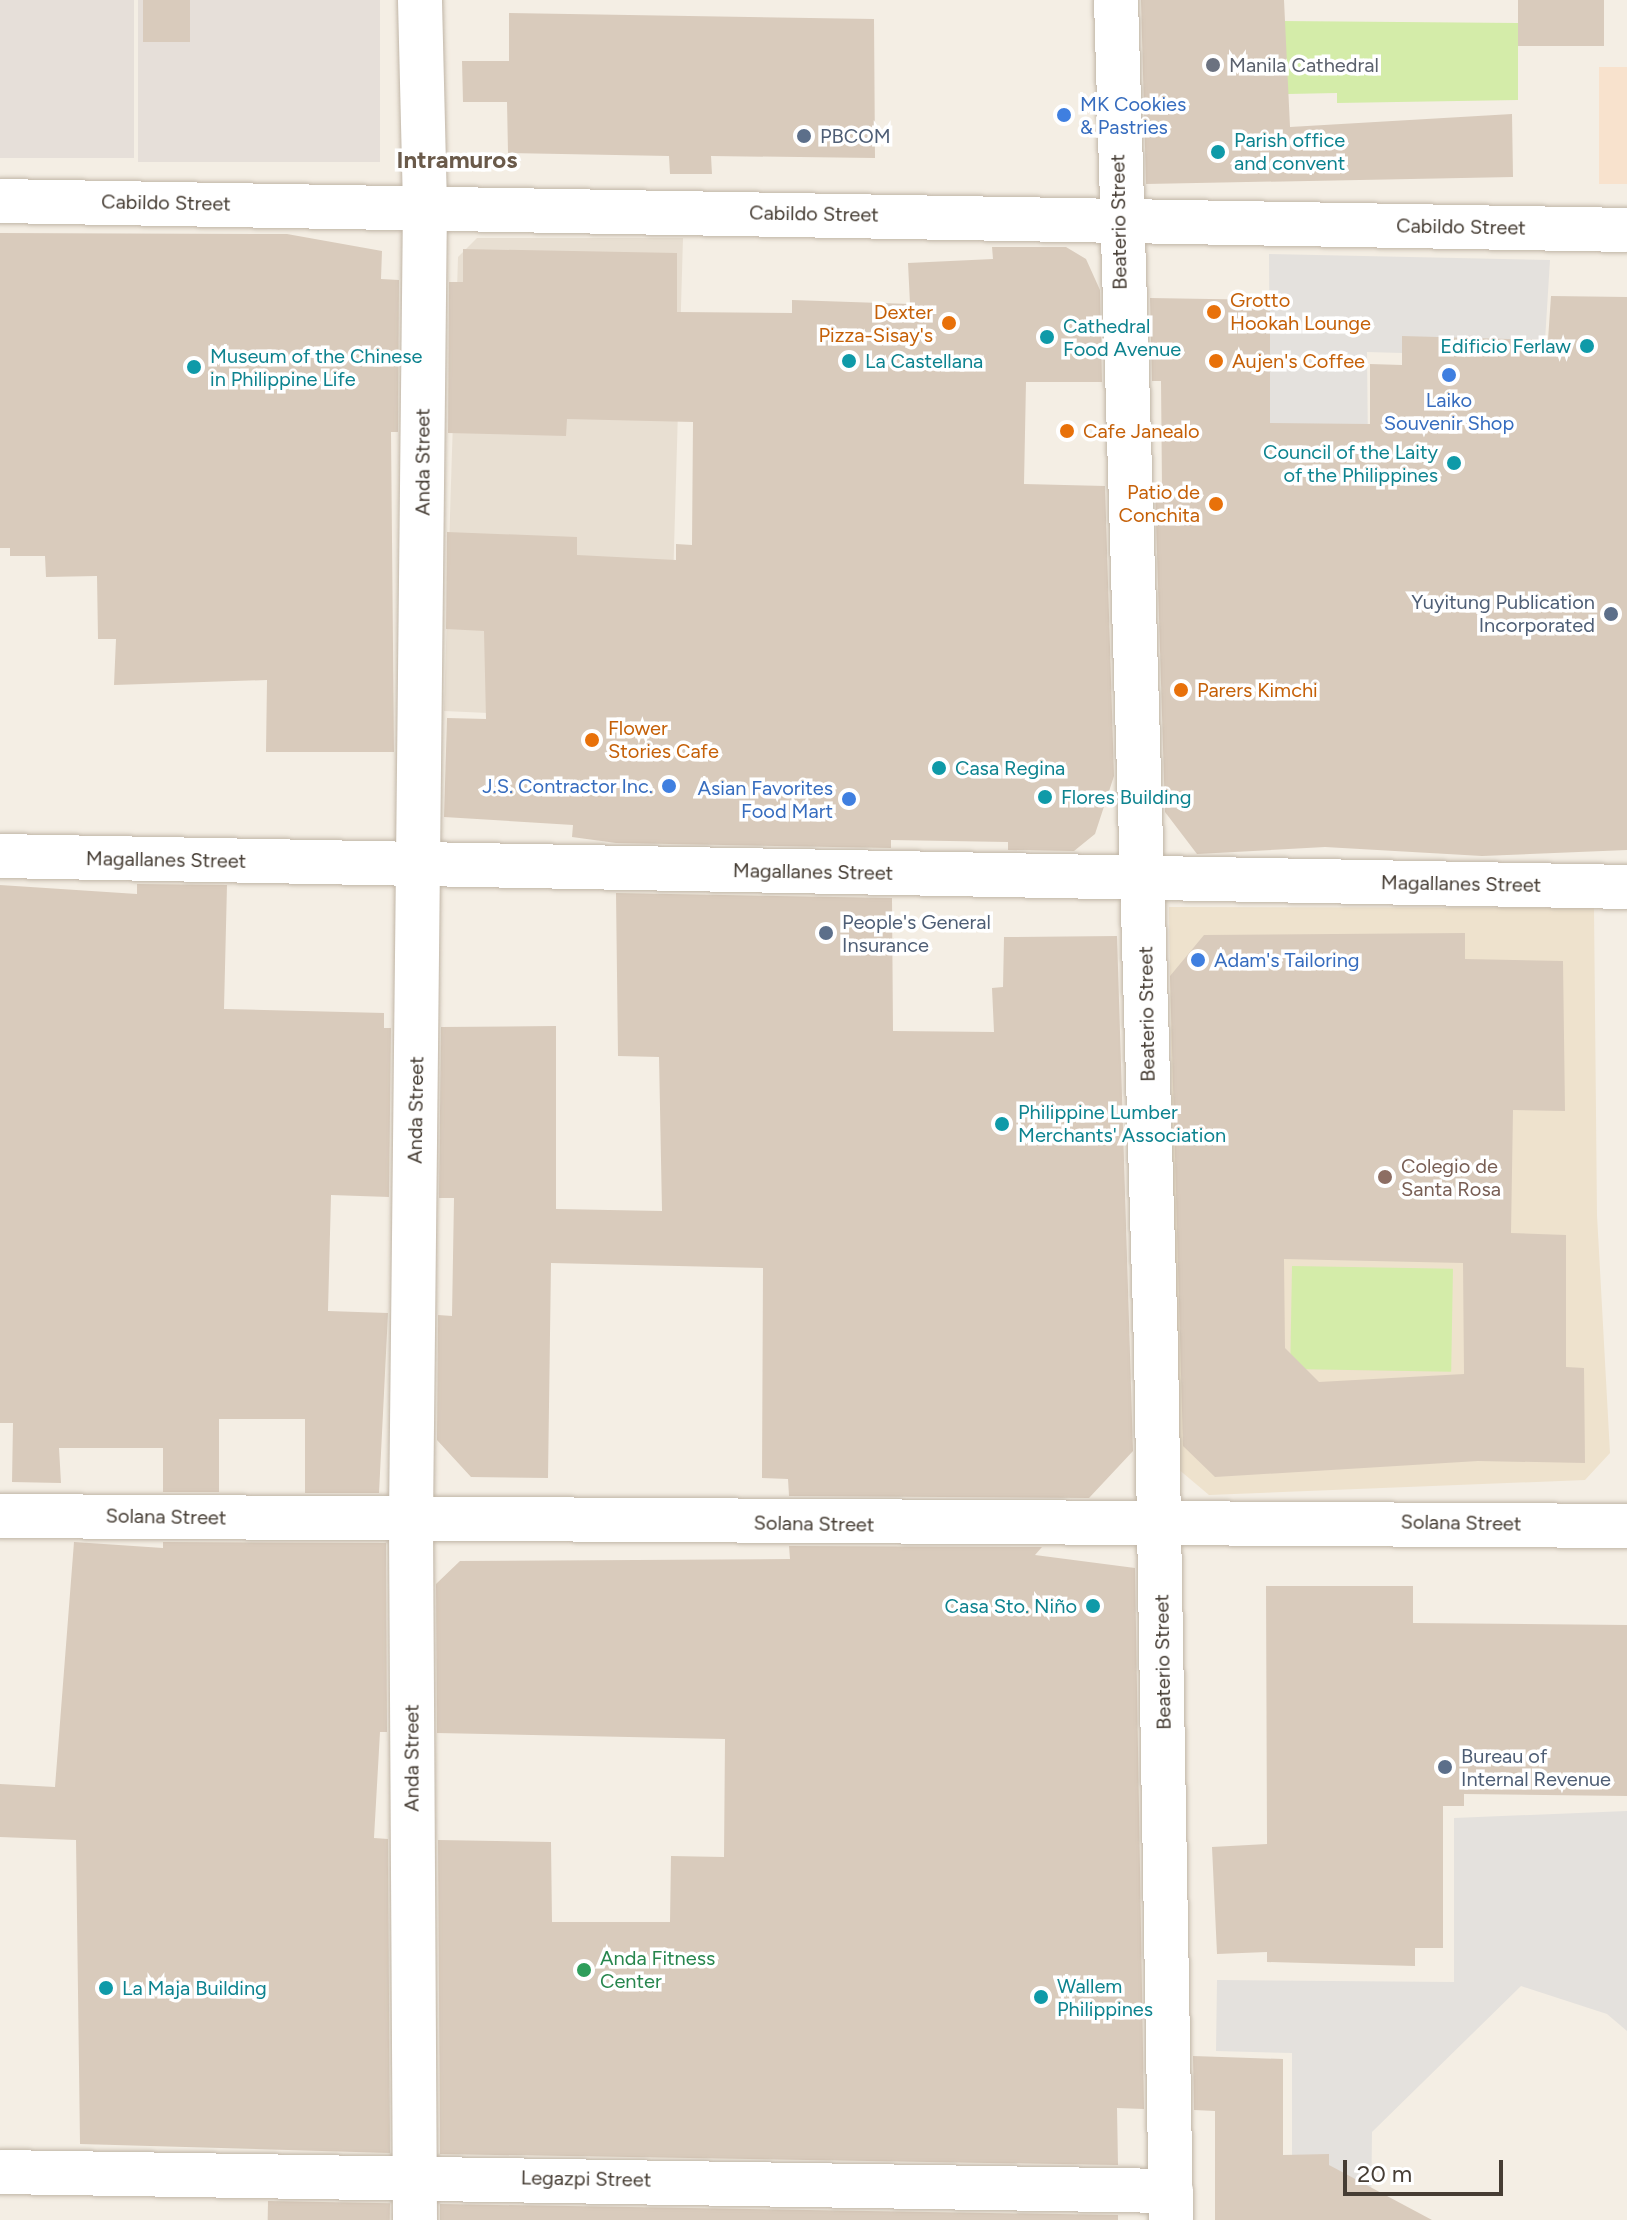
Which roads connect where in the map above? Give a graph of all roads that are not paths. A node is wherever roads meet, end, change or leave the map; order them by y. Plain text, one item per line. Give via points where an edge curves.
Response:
1 (420, 0) edge
2 (1116, 0) edge
3 (0, 201) edge
4 (425, 206) junction
5 (1118, 221) junction
6 (1627, 230) edge
7 (0, 856) edge
8 (419, 865) junction
9 (1144, 878) junction
10 (1627, 887) edge
11 (0, 1516) edge
12 (411, 1519) junction
13 (1160, 1524) junction
14 (1627, 1526) edge
15 (0, 2172) edge
16 (414, 2176) junction
17 (1171, 2205) edge
18 (415, 2220) edge

1 - 4 street, Anda Street
2 - 5 street, Beaterio Street
3 - 4 street, Cabildo Street
4 - 5 street, Cabildo Street
4 - 8 street, Anda Street
5 - 6 street, Cabildo Street
5 - 9 street, Beaterio Street
7 - 8 street, Magallanes Street
8 - 9 street, Magallanes Street
8 - 12 street, Anda Street
9 - 10 street, Magallanes Street
9 - 13 street, Beaterio Street
11 - 12 street, Solana Street
12 - 13 street, Solana Street
12 - 16 street, Anda Street
13 - 14 street, Solana Street
13 - 17 street, Beaterio Street
15 - 16 street, Legazpi Street
16 - 17 street, Legazpi Street
16 - 18 street, Anda Street

